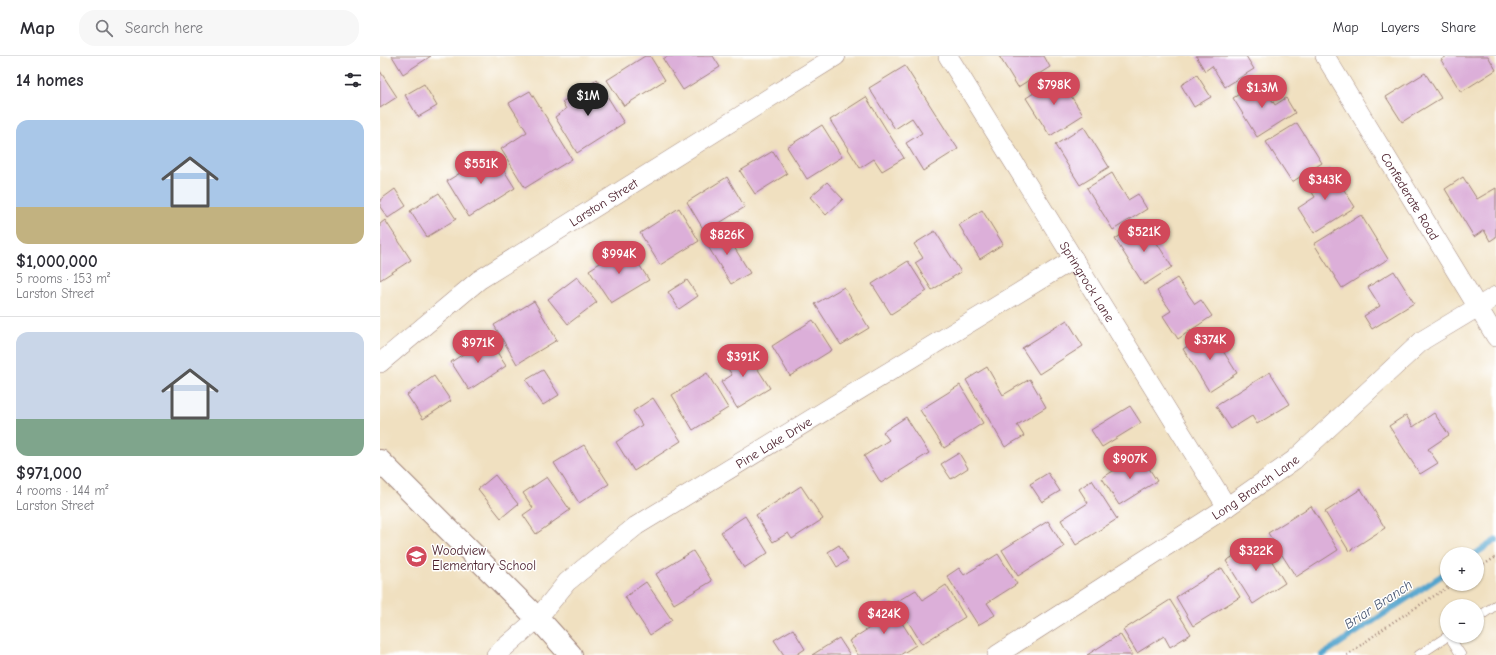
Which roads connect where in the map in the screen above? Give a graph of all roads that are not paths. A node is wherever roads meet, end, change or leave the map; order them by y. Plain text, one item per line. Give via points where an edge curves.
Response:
1 (836, 56) edge
2 (948, 56) edge
3 (1333, 59) edge
4 (1074, 259) junction
5 (1496, 296) edge
6 (1478, 307) junction
7 (1496, 337) edge
8 (380, 363) edge
9 (380, 461) edge
10 (1227, 507) junction
11 (1496, 605) edge
12 (1484, 613) edge
13 (538, 619) junction
14 (1440, 640) edge
15 (1454, 643) edge
16 (496, 655) edge
17 (572, 655) edge
18 (997, 655) edge
19 (1419, 655) edge
20 (1461, 655) edge

1 - 8 street, Larston Street via 479,280
2 - 4 street, Springrock Lane
3 - 6 street, Confederate Road
4 - 10 street, Springrock Lane
4 - 13 street, Pine Lake Drive via 636,526 567,582
5 - 6 street, Long Branch Lane
6 - 7 street, Confederate Road
6 - 10 street, Long Branch Lane via 1423,340 1294,460
9 - 13 street
10 - 18 street, Long Branch Lane
11 - 12 lane
13 - 16 street, Pine Lake Drive
13 - 17 street
14 - 19 lane
15 - 20 lane

